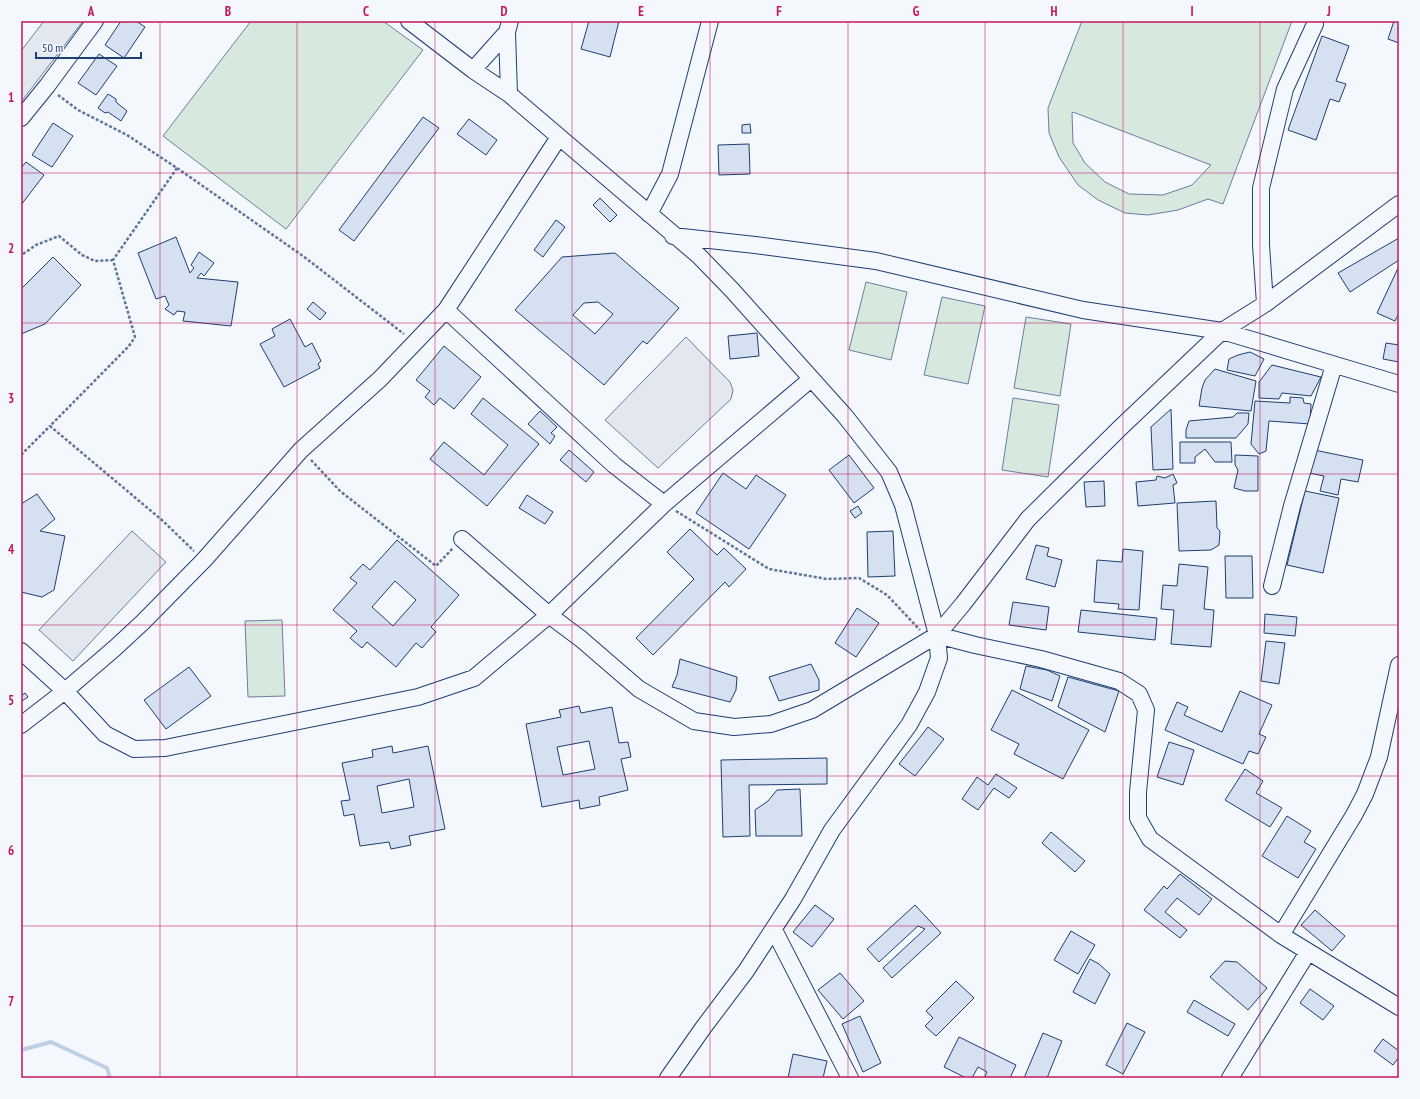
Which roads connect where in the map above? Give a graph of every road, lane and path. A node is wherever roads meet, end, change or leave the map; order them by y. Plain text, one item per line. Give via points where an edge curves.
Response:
1 (95, 21) edge
2 (409, 21) edge
3 (710, 21) edge
4 (1315, 24) dead end
5 (508, 27) edge
6 (473, 70) junction
7 (47, 86) junction
8 (509, 94) junction
9 (21, 118) edge
10 (560, 137) junction
11 (177, 168) junction
12 (1399, 204) edge
13 (649, 214) junction
14 (674, 236) junction
15 (23, 254) dead end
16 (113, 260) junction
17 (1265, 304) junction
18 (446, 310) junction
19 (1222, 331) junction
20 (415, 342) junction
21 (1334, 365) junction
22 (811, 379) junction
23 (1399, 384) edge
24 (50, 426) junction
25 (301, 450) junction
26 (21, 455) edge
27 (664, 504) junction
28 (462, 539) joint
29 (204, 560) junction
30 (1272, 586) dead end
31 (549, 615) junction
32 (921, 632) dead end
33 (937, 635) junction
34 (21, 651) edge
35 (1399, 665) edge
36 (65, 691) junction
37 (21, 725) edge
38 (774, 930) junction
39 (1281, 935) junction
40 (1308, 952) junction
41 (1399, 1008) edge
42 (668, 1078) edge
43 (850, 1078) edge
44 (1230, 1078) edge

1 - 7 street
2 - 6 street
3 - 13 street via 670,174
4 - 17 street via 1285,89 1261,188
5 - 6 street
5 - 8 street
6 - 8 street
7 - 9 street
7 - 11 path via 78,110 127,135
8 - 10 street
10 - 13 street
10 - 18 street
11 - 16 path
11 - 20 path via 303,256
12 - 17 street
13 - 14 street
14 - 19 street via 876,261 1083,310
14 - 22 street via 699,256 732,290
15 - 16 path via 36,245 59,236 82,255 95,260
16 - 24 path via 135,337
17 - 19 street
18 - 20 street
18 - 27 street via 614,465
19 - 21 street
19 - 33 street via 1028,519
20 - 25 street via 380,379
21 - 23 street
21 - 30 street via 1292,506
22 - 27 street
22 - 33 street via 888,472 903,505
24 - 26 path
24 - 29 path via 163,521
25 - 28 path via 340,491 436,566
25 - 29 street
27 - 31 street
27 - 32 path via 769,569 827,579 859,578 887,595
28 - 31 street
29 - 36 street via 120,643
31 - 33 street via 639,689 694,721 734,727 771,724 812,710
31 - 36 street via 474,678 418,697 165,748 134,749 104,734
33 - 38 street via 939,658 927,692 912,719 832,830
33 - 39 street via 1120,681 1139,694 1146,710 1138,818 1147,834 1150,839
34 - 36 street
35 - 39 street via 1379,757 1365,794
36 - 37 street
38 - 42 street
38 - 43 street
39 - 40 street
40 - 41 street
40 - 44 street

